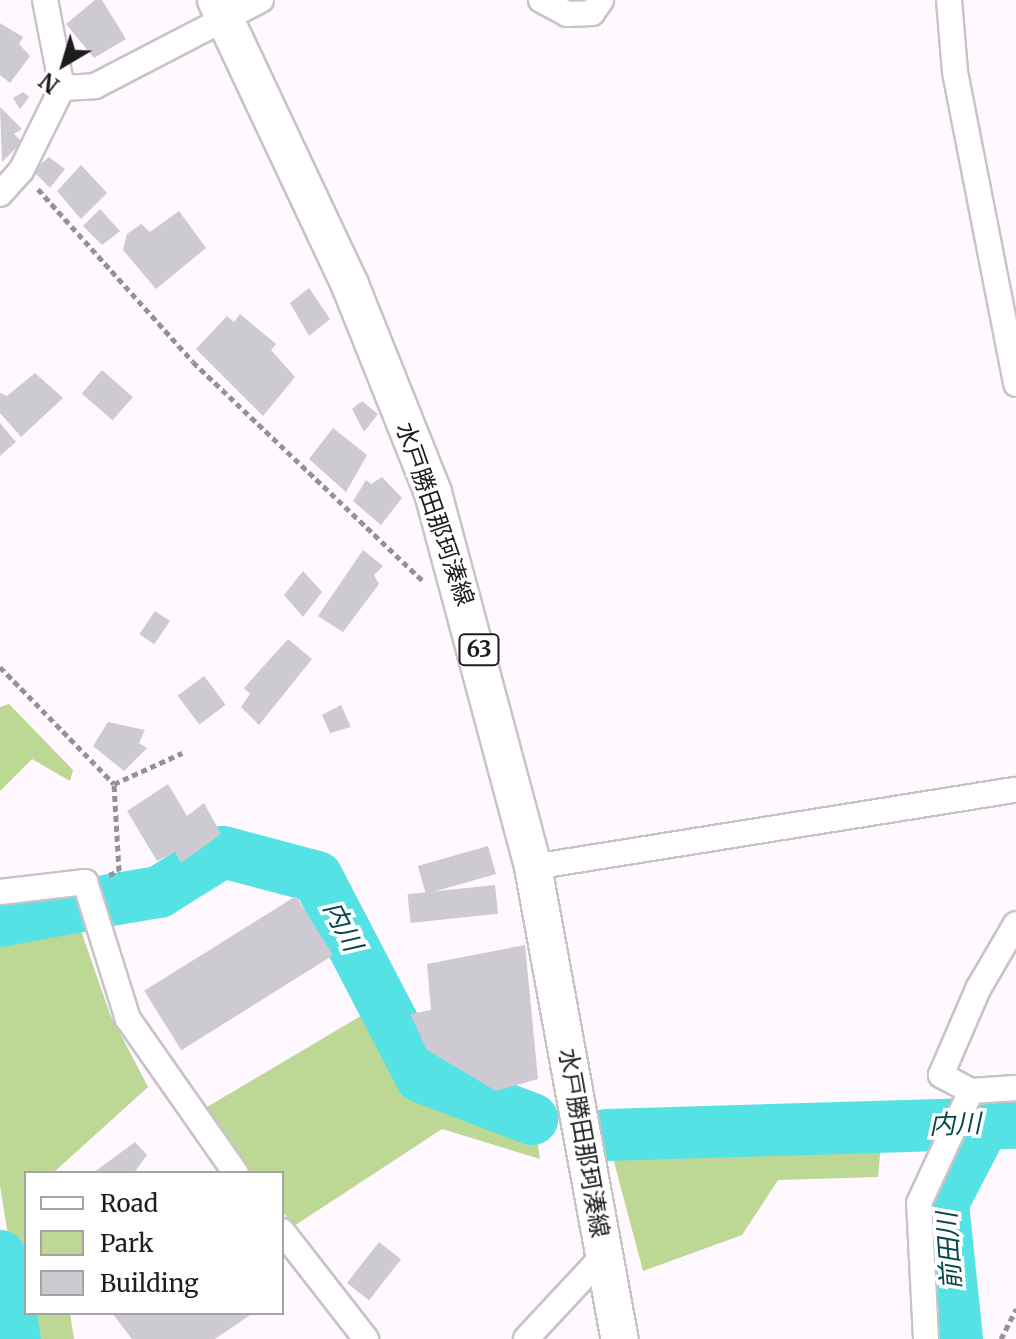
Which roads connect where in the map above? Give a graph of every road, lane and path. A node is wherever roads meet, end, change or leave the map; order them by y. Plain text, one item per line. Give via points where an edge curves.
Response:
1 (45, 0) edge
2 (261, 0) edge
3 (541, 0) edge
4 (601, 0) edge
5 (949, 0) edge
6 (221, 10) edge
7 (62, 88) junction
8 (21, 171) junction
9 (0, 194) edge
10 (1016, 384) edge
11 (427, 584) dead end
12 (0, 667) edge
13 (182, 753) dead end
14 (114, 784) junction
15 (1016, 790) edge
16 (533, 867) junction
17 (85, 882) junction
18 (0, 892) edge
19 (1016, 924) edge
20 (1016, 1088) edge
21 (967, 1100) junction
22 (235, 1171) edge
23 (284, 1234) edge
24 (604, 1255) junction
25 (1016, 1309) edge
26 (366, 1339) edge
27 (526, 1339) edge
28 (620, 1339) edge
29 (926, 1339) edge
30 (1001, 1339) edge

1 - 7 street
2 - 6 street
3 - 4 street via 567,14 592,13
5 - 10 street via 955,72
6 - 7 street via 95,86
6 - 16 main road, 水戸勝田那珂湊線 / 63 via 350,285 433,493
7 - 8 street
8 - 9 street
8 - 11 path via 193,362
12 - 14 path
13 - 14 path
14 - 17 path via 119,871
15 - 16 street
16 - 24 main road, 水戸勝田那珂湊線 / 63
17 - 18 street
17 - 22 street via 128,1019
19 - 21 street via 978,989 941,1075
20 - 21 street
21 - 29 street via 919,1203
23 - 26 street
24 - 27 street
24 - 28 main road, 水戸勝田那珂湊線 / 63
25 - 30 path

